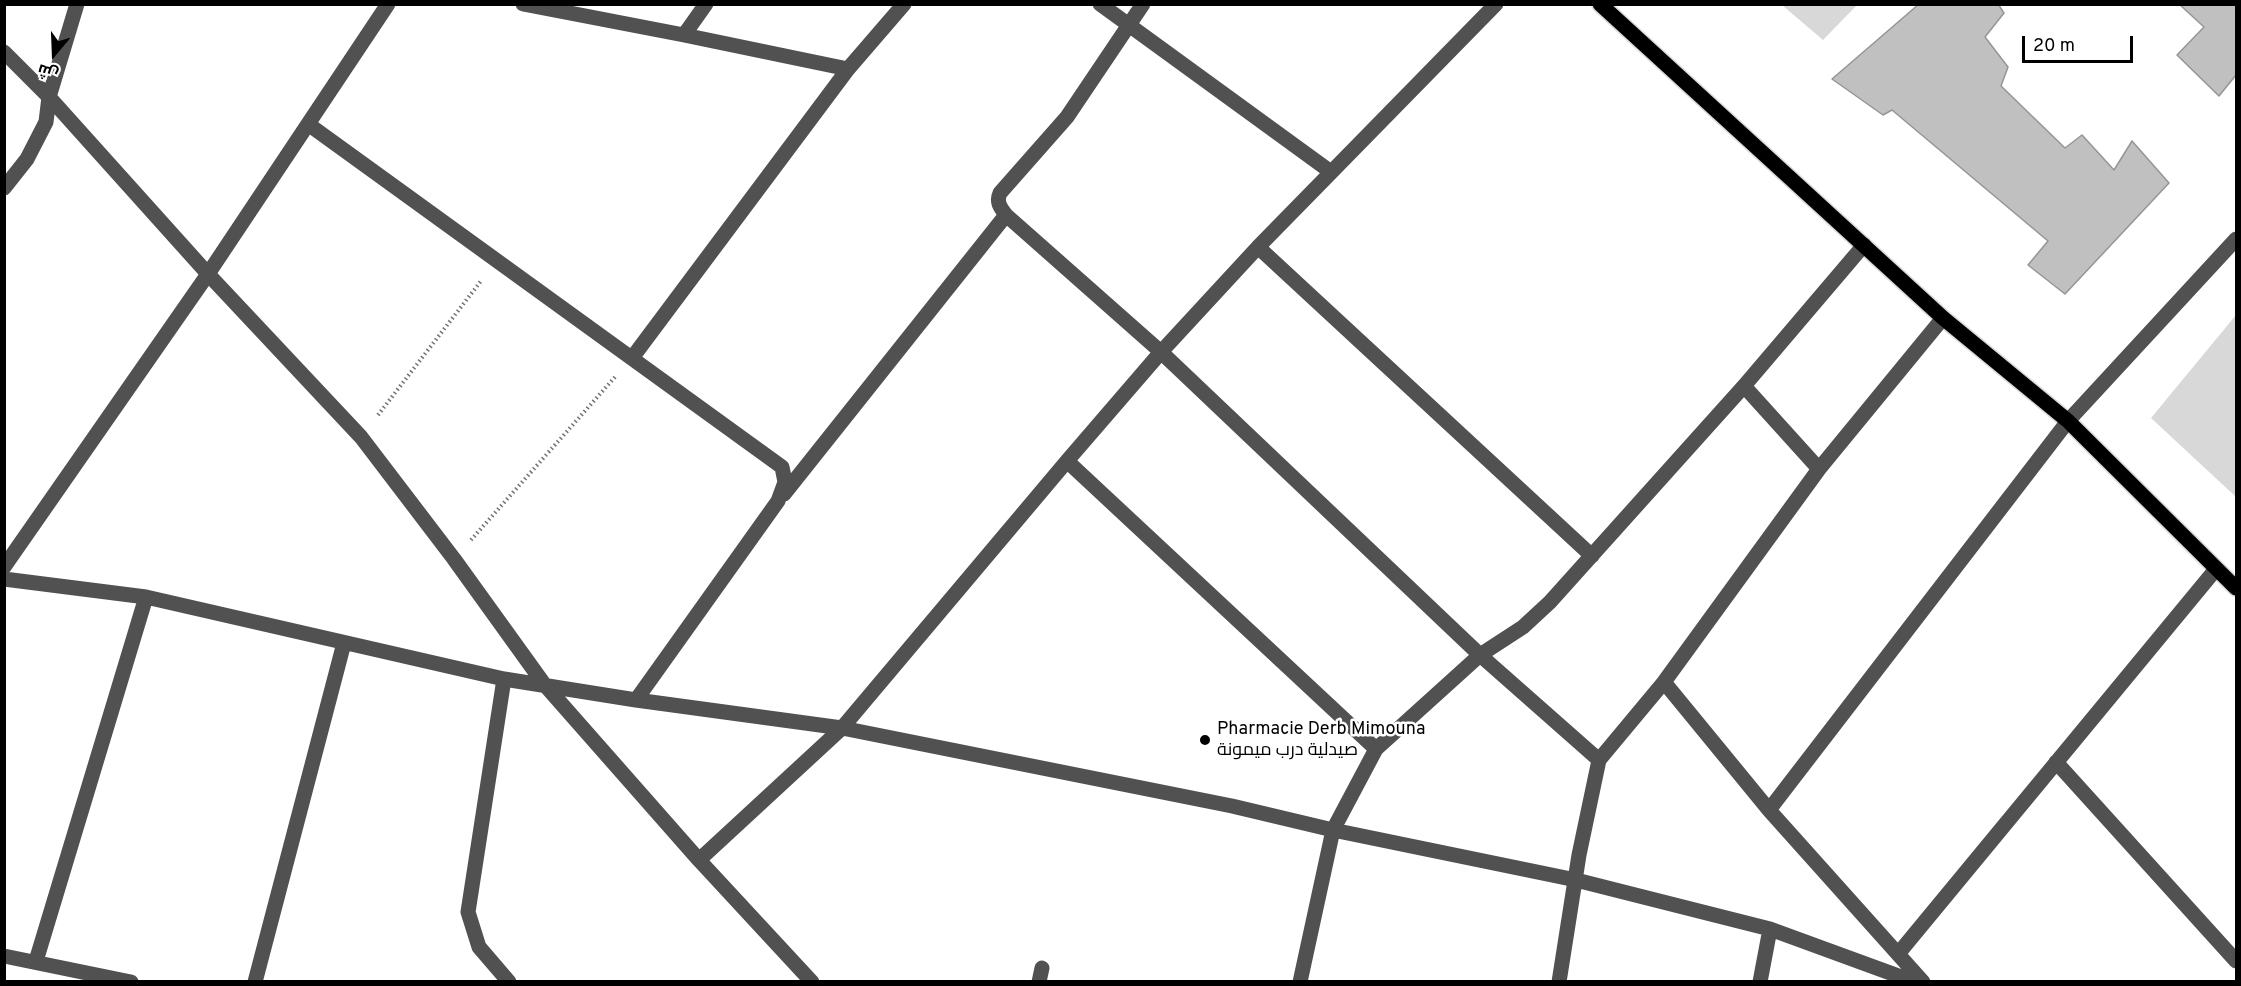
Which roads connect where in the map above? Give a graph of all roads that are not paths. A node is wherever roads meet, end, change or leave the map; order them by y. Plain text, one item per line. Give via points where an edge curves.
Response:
1 (77, 4) edge
2 (388, 4) edge
3 (523, 4) edge
4 (706, 4) edge
5 (904, 4) edge
6 (1100, 4) edge
7 (1143, 4) edge
8 (1496, 4) edge
9 (1600, 4) edge
10 (550, 7) edge
11 (1127, 26) junction
12 (684, 35) junction
13 (4, 52) edge
14 (848, 69) junction
15 (49, 97) junction
16 (308, 124) junction
17 (1331, 172) junction
18 (4, 188) edge
19 (1006, 215) junction
20 (2236, 239) edge
21 (1864, 245) junction
22 (1258, 247) junction
23 (208, 274) junction
24 (1943, 318) junction
25 (1161, 352) junction
26 (632, 358) junction
27 (1744, 386) junction
28 (2068, 421) junction
29 (1066, 460) junction
30 (1819, 469) junction
31 (778, 501) junction
32 (1592, 556) junction
33 (4, 567) edge
34 (2216, 570) junction
35 (4, 579) edge
36 (2236, 588) edge
37 (146, 597) junction
38 (344, 644) junction
39 (1480, 655) junction
40 (504, 679) junction
41 (1664, 682) junction
42 (544, 684) junction
43 (636, 700) junction
44 (842, 728) junction
45 (1376, 749) junction
46 (1599, 760) junction
47 (2056, 762) junction
48 (1769, 810) junction
49 (1333, 830) junction
50 (699, 860) junction
51 (1576, 880) junction
52 (1770, 929) junction
53 (1898, 954) junction
54 (4, 956) edge
55 (36, 961) junction
56 (2236, 961) edge
57 (131, 981) edge
58 (255, 981) edge
59 (509, 981) edge
60 (812, 981) edge
61 (1300, 981) edge
62 (1559, 981) edge
63 (1760, 981) edge
64 (1915, 981) edge
65 (1923, 981) edge

1 - 15 street
2 - 16 street
3 - 10 street
4 - 12 street
5 - 14 street
6 - 11 street
7 - 11 street
8 - 17 street
9 - 21 main road
10 - 12 street
11 - 17 street
11 - 19 street via 1067,117 1000,193 999,205
12 - 14 street
13 - 15 street
14 - 26 street
15 - 18 street via 46,122 27,159
15 - 23 street
16 - 23 street
16 - 26 street
17 - 22 street
19 - 25 street
19 - 31 street
20 - 28 street
21 - 24 main road
21 - 27 street
22 - 25 street
22 - 32 street
23 - 33 street
23 - 42 street via 361,437
24 - 28 main road
24 - 30 street
25 - 29 street
25 - 39 street
26 - 31 street via 782,467 785,482
27 - 30 street
27 - 32 street
28 - 34 main road
28 - 48 street
29 - 44 street
29 - 45 street
30 - 41 street
31 - 43 street
32 - 39 street via 1523,627
34 - 36 main road
34 - 47 street
35 - 37 street
37 - 38 street
37 - 55 street
38 - 40 street
38 - 58 street
39 - 45 street
39 - 46 street
40 - 42 street
40 - 59 street via 468,912 479,947
41 - 46 street
41 - 48 street
42 - 43 street
42 - 50 street
43 - 44 street
44 - 49 street
44 - 50 street
45 - 49 street
46 - 51 street
47 - 53 street
47 - 56 street
48 - 53 street
49 - 51 street
49 - 61 street
50 - 60 street
51 - 52 street
51 - 62 street
52 - 63 street
52 - 64 street
53 - 65 street
54 - 55 street
55 - 57 street

